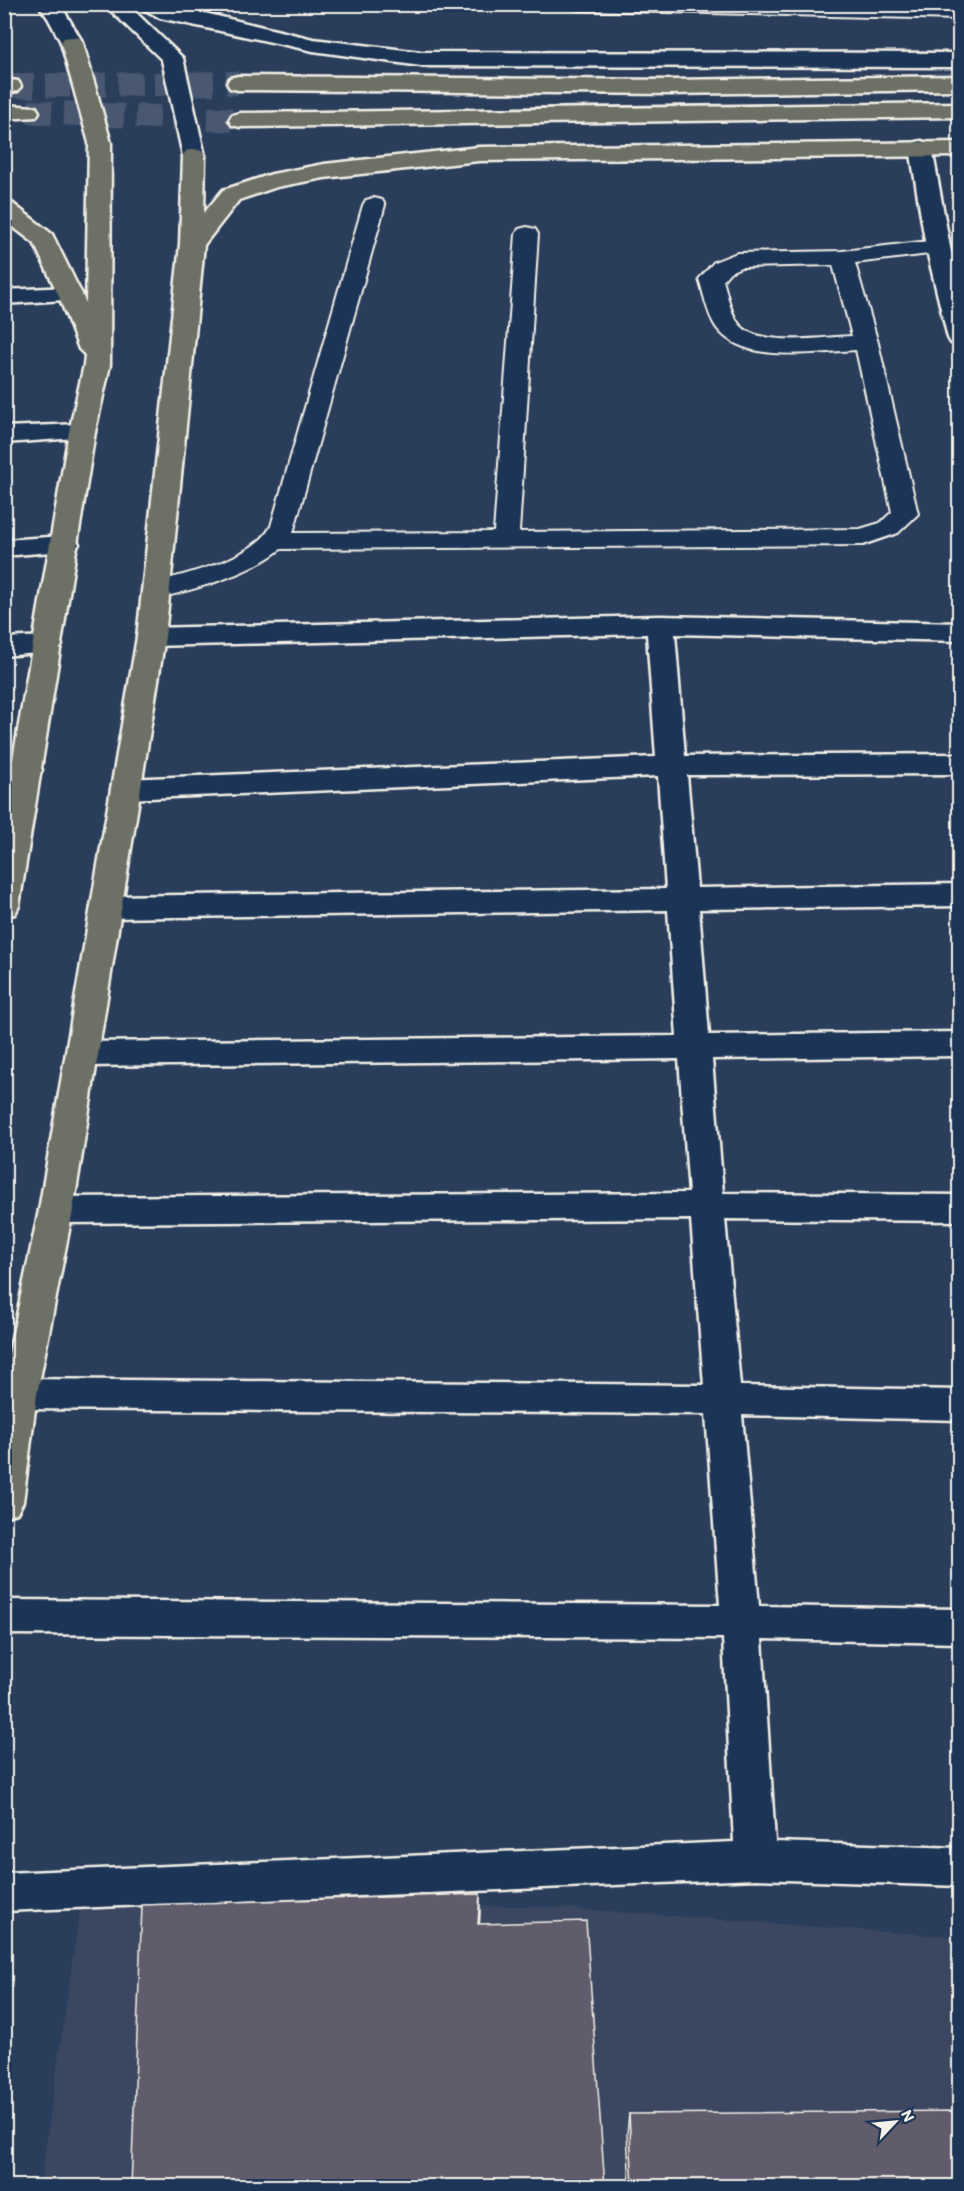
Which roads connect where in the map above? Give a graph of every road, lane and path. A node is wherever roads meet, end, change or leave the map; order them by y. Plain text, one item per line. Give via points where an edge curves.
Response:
1 (48, 4) edge
2 (114, 4) edge
3 (149, 4) edge
4 (578, 4) edge
5 (960, 14) edge
6 (72, 44) joint
7 (960, 60) edge
8 (238, 83) tunnel mouth
9 (960, 83) edge
10 (960, 110) edge
11 (4, 112) edge
12 (28, 112) tunnel mouth
13 (240, 120) tunnel mouth
14 (921, 148) junction
15 (960, 148) edge
16 (194, 156) joint
17 (374, 205) dead end
18 (4, 208) edge
19 (527, 234) dead end
20 (192, 244) junction
21 (938, 247) junction
22 (842, 258) junction
23 (70, 294) junction
24 (954, 295) edge
25 (4, 297) edge
26 (960, 338) edge
27 (866, 343) junction
28 (97, 364) junction
29 (82, 432) junction
30 (4, 435) edge
31 (506, 539) junction
32 (276, 541) junction
33 (64, 544) junction
34 (4, 548) edge
35 (156, 591) junction
36 (660, 625) junction
37 (960, 632) edge
38 (151, 637) junction
39 (48, 645) junction
40 (4, 647) edge
41 (960, 764) edge
42 (672, 766) junction
43 (16, 771) edge
44 (126, 789) junction
45 (960, 895) edge
46 (682, 897) junction
47 (4, 906) edge
48 (106, 907) junction
49 (960, 1044) edge
50 (694, 1046) junction
51 (82, 1054) junction
52 (708, 1206) junction
53 (960, 1208) edge
54 (56, 1210) junction
55 (19, 1394) junction
56 (724, 1400) junction
57 (960, 1405) edge
58 (4, 1502) edge
59 (4, 1617) edge
60 (741, 1622) junction
61 (960, 1626) edge
62 (756, 1860) junction
63 (960, 1867) edge
64 (4, 1892) edge

1 - 6 street
2 - 16 street via 172,58
3 - 7 street via 168,13 313,45 421,59
4 - 5 lane
6 - 28 highway via 100,143
8 - 9 highway via 670,87
10 - 13 highway
11 - 12 highway
14 - 15 highway
14 - 20 highway via 478,154 324,171 272,181 231,195
14 - 21 street
16 - 20 highway
17 - 32 lane via 284,526
18 - 23 highway via 44,239
19 - 31 lane
20 - 35 highway
21 - 22 lane
21 - 24 street
22 - 27 lane
22 - 27 lane via 736,260 711,279 726,324 739,338 764,346
23 - 25 street
23 - 28 highway
24 - 26 street
27 - 31 lane via 905,514 890,528 863,537
28 - 29 highway
29 - 30 street
29 - 33 highway
31 - 32 lane
32 - 35 lane via 227,567
33 - 34 street
33 - 39 highway
35 - 38 highway
36 - 37 street
36 - 38 street
36 - 42 street
38 - 44 highway
39 - 40 street
39 - 43 highway
41 - 42 street
42 - 44 street
42 - 46 street
43 - 47 highway
44 - 48 highway
45 - 46 street
46 - 48 street
46 - 50 street
48 - 51 highway
49 - 50 street
50 - 51 street
50 - 52 street
51 - 54 highway
52 - 53 street
52 - 54 street
52 - 56 street
54 - 55 highway
55 - 56 street
55 - 58 highway
56 - 57 street
56 - 60 street
59 - 60 street
60 - 61 street
60 - 62 street
62 - 63 street
62 - 64 street

